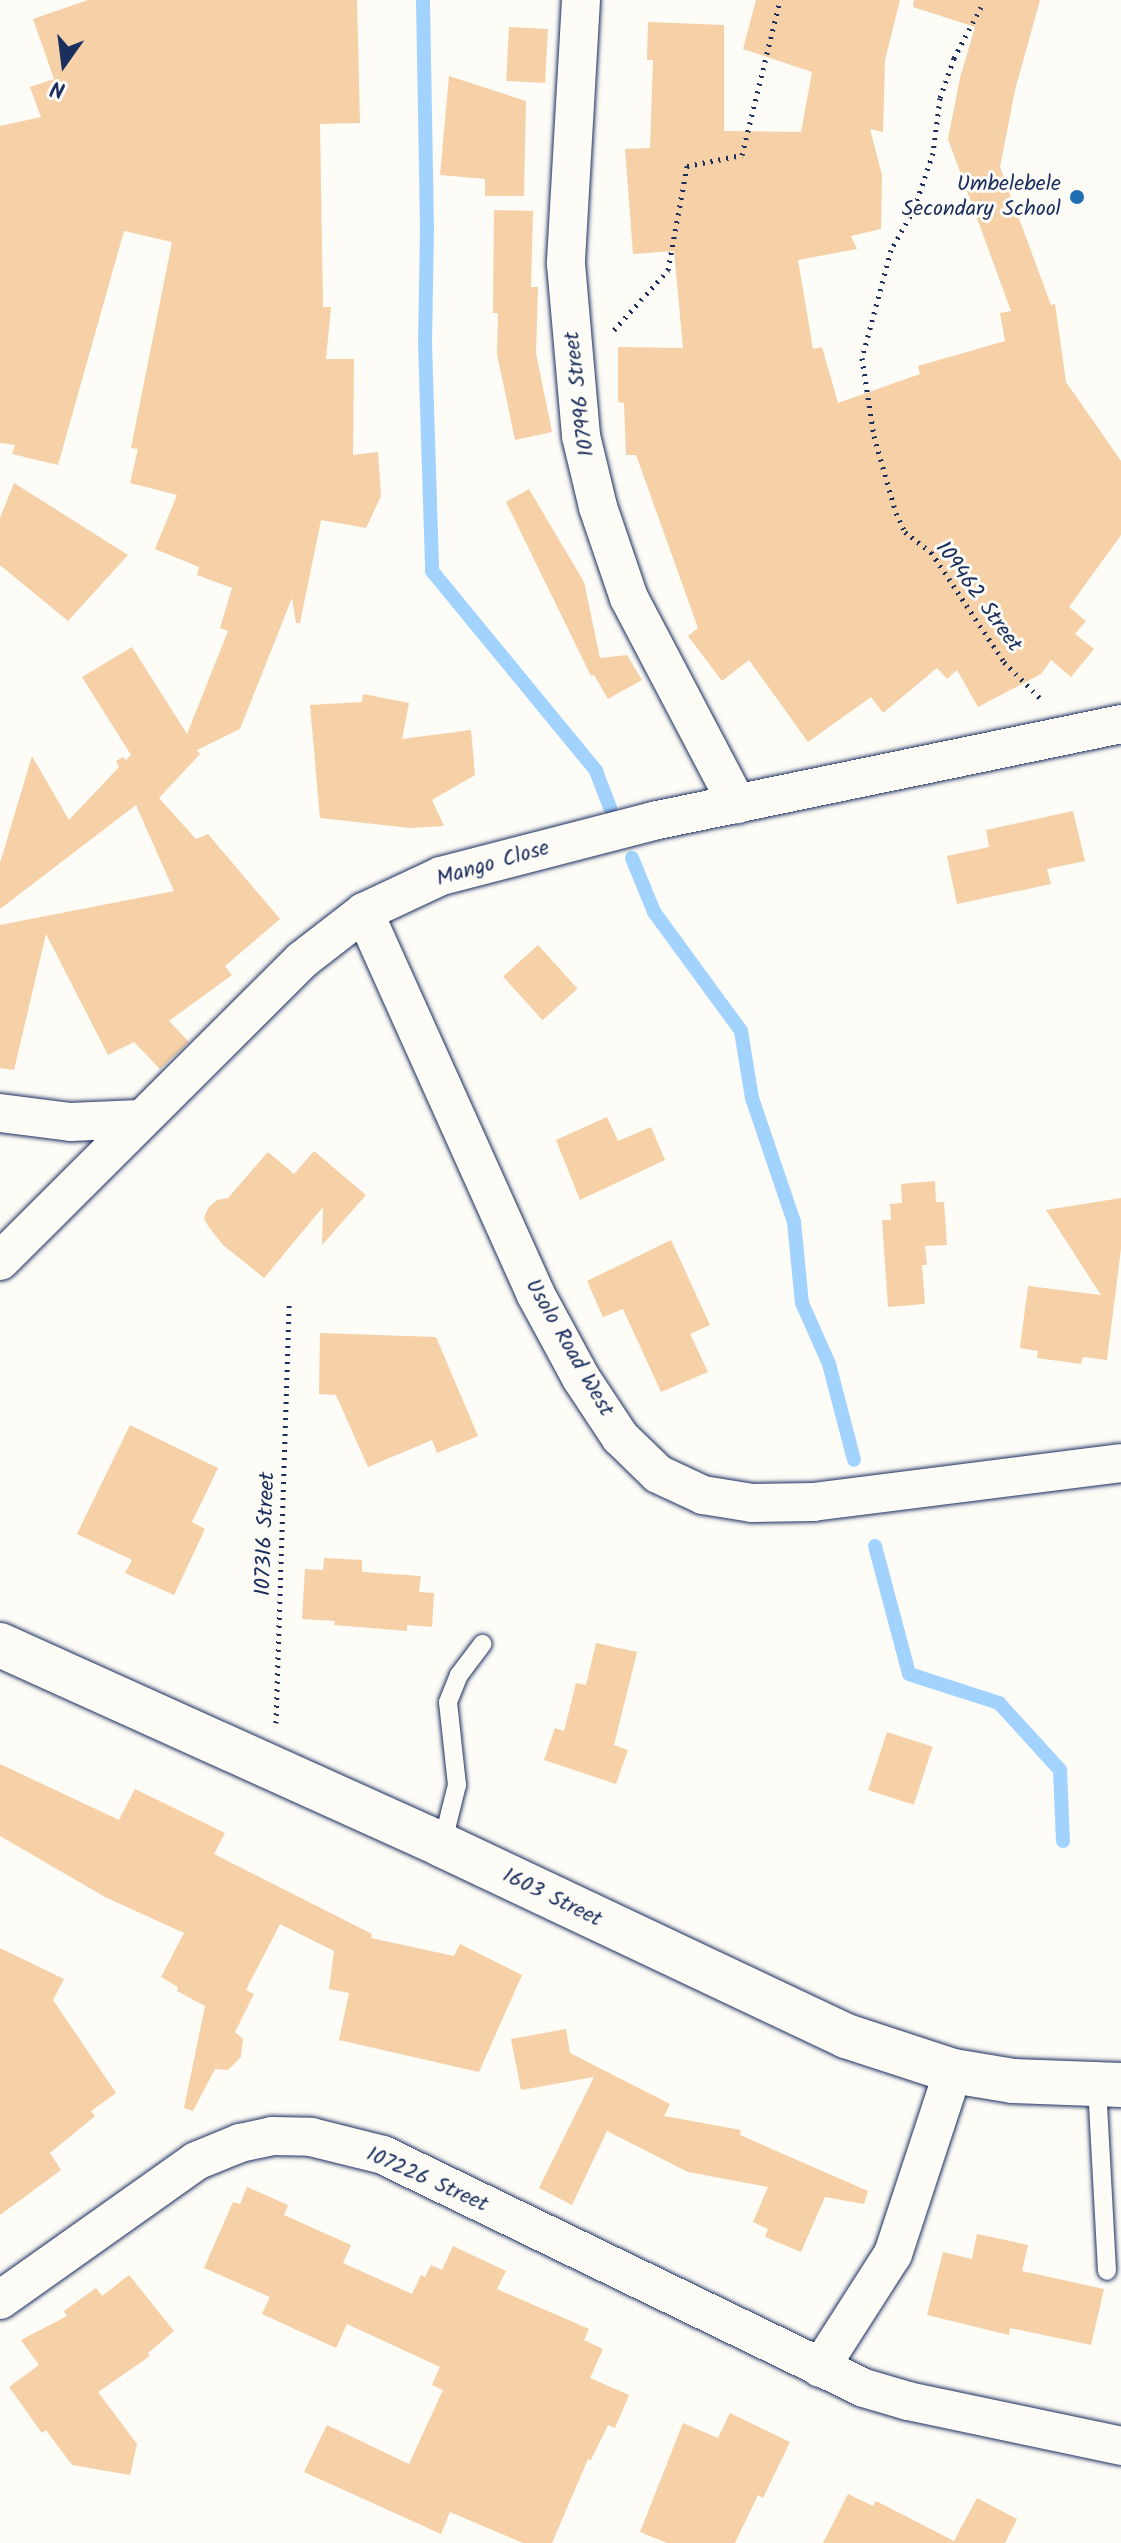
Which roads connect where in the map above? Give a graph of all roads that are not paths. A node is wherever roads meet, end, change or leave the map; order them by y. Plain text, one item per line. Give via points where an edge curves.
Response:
1 (581, 0) edge
2 (1121, 724) edge
3 (737, 804) junction
4 (364, 912) junction
5 (0, 1113) edge
6 (140, 1119) junction
7 (0, 1261) edge
8 (1121, 1463) edge
9 (482, 1644) dead end
10 (0, 1645) edge
11 (442, 1845) junction
12 (953, 2071) junction
13 (1109, 2086) edge
14 (1107, 2271) dead end
15 (0, 2300) edge
16 (820, 2368) junction
17 (1121, 2446) edge

1 - 3 street, 107996 Street via 566,264 581,436 629,598
2 - 3 street, Mango Close
3 - 4 street, Mango Close via 441,876
4 - 6 street, Mango Close via 302,960
4 - 8 street, Usolo Road West via 535,1293 612,1425 658,1474 703,1495 752,1503 813,1502
5 - 6 street via 70,1122
6 - 7 street, Mango Close
9 - 11 lane via 459,1675 448,1702 457,1785
10 - 11 street, 1603 Street
11 - 12 street, 1603 Street via 846,2036
12 - 13 street, 1603 Street via 1013,2081
12 - 16 street via 893,2254
13 - 14 lane
15 - 16 street, 107226 Street via 196,2161 262,2138 311,2137 383,2155
16 - 17 street, 107226 Street via 908,2401

